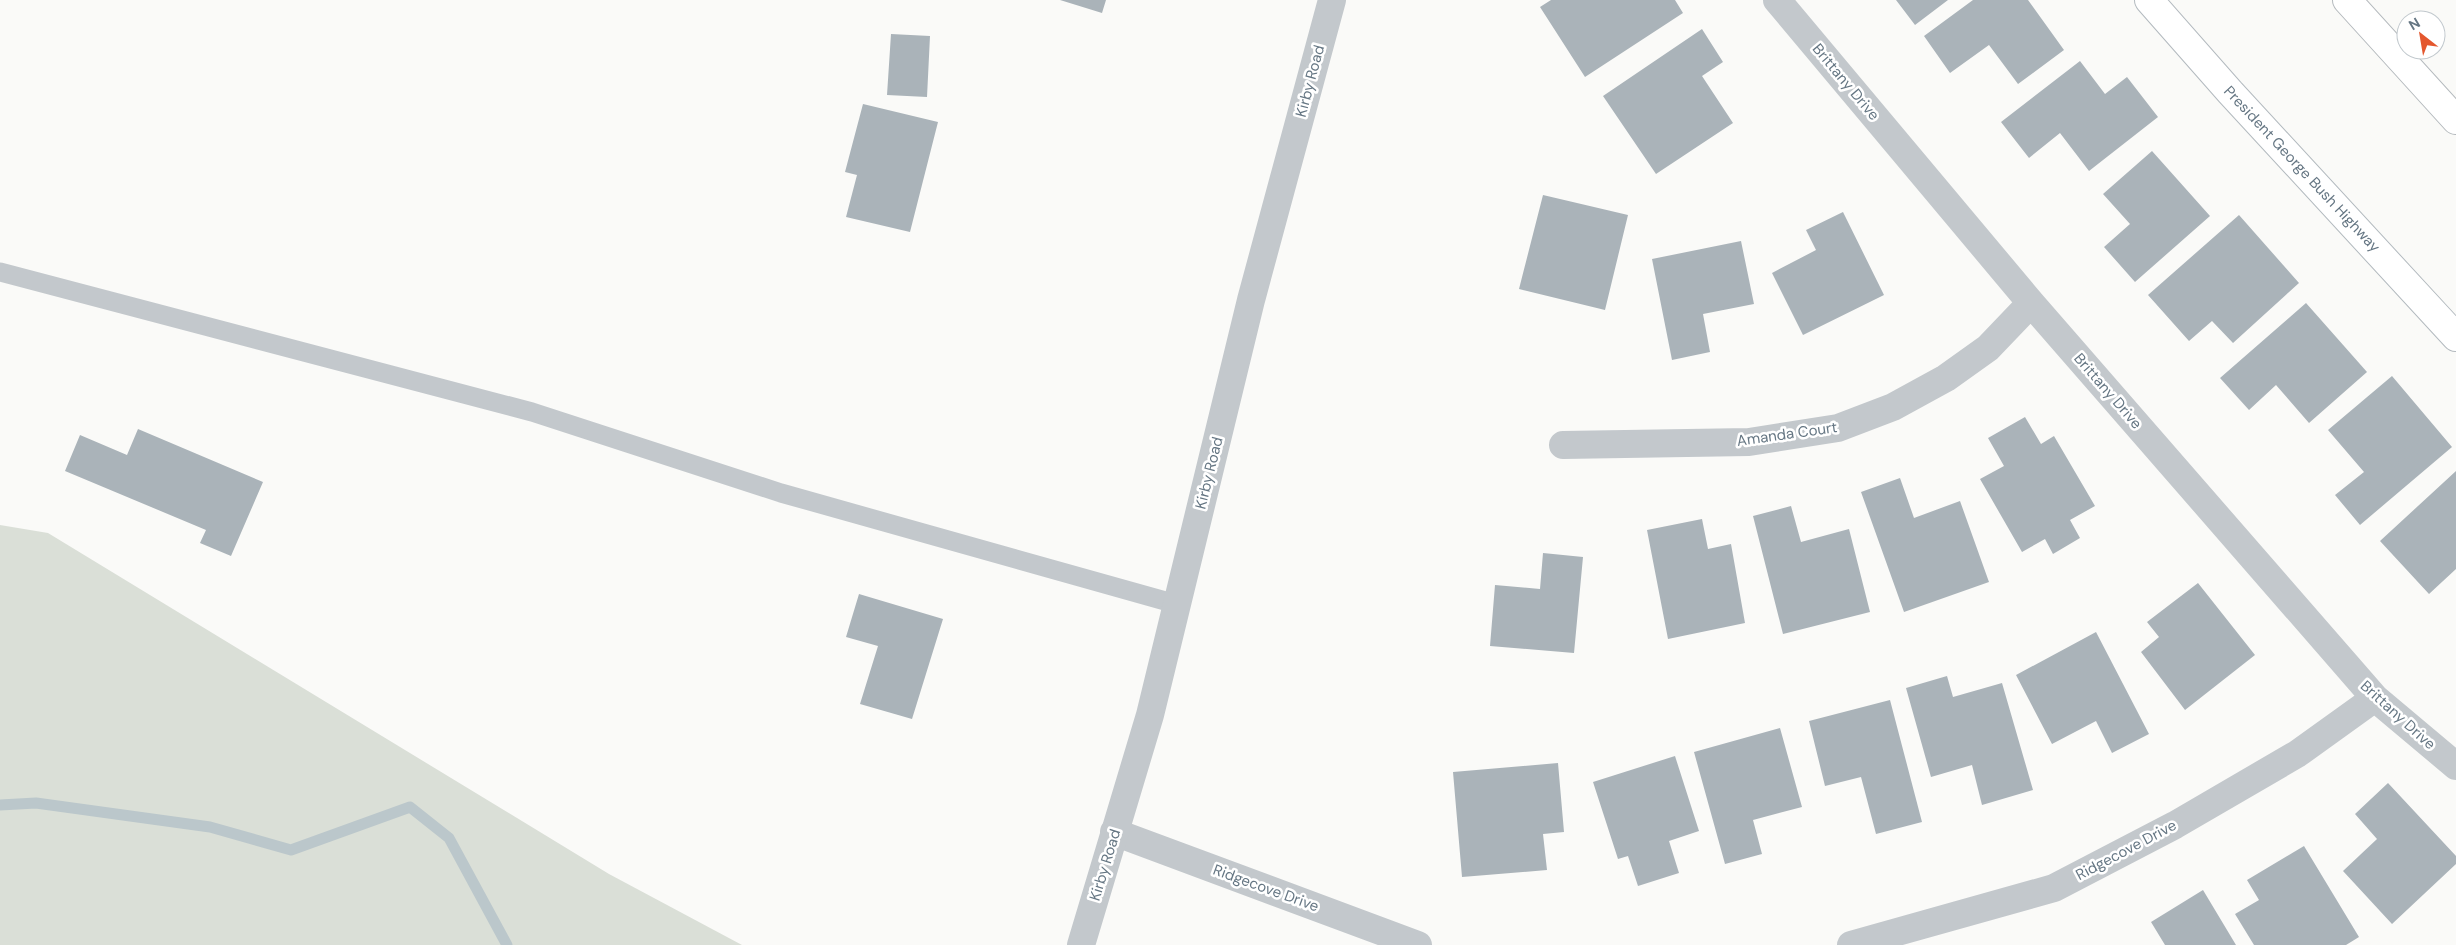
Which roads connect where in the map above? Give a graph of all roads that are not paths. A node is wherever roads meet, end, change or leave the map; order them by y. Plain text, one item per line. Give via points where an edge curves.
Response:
1 (1332, 0) edge
2 (1777, 0) edge
3 (2149, 0) edge
4 (2347, 0) edge
5 (2456, 120) edge
6 (0, 272) edge
7 (2031, 303) junction
8 (2456, 337) edge
9 (1563, 445) dead end
10 (1176, 604) junction
11 (2375, 698) junction
12 (2456, 766) edge
13 (1114, 832) junction
14 (1081, 945) edge
15 (1418, 945) edge
16 (1851, 945) edge

1 - 10 street, Kirby Road via 1251,300
2 - 7 street, Brittany Drive
3 - 8 main road, President George Bush Highway
4 - 5 main road
6 - 10 lane via 532,412 781,493
7 - 9 street, Amanda Court via 1988,348 1946,378 1893,407 1838,428 1749,442
7 - 11 street, Brittany Drive
10 - 13 street, Kirby Road via 1150,715
11 - 12 street, Brittany Drive
11 - 16 street, Ridgecove Drive via 2296,754 2054,888
13 - 14 street, Kirby Road
13 - 15 street, Ridgecove Drive

